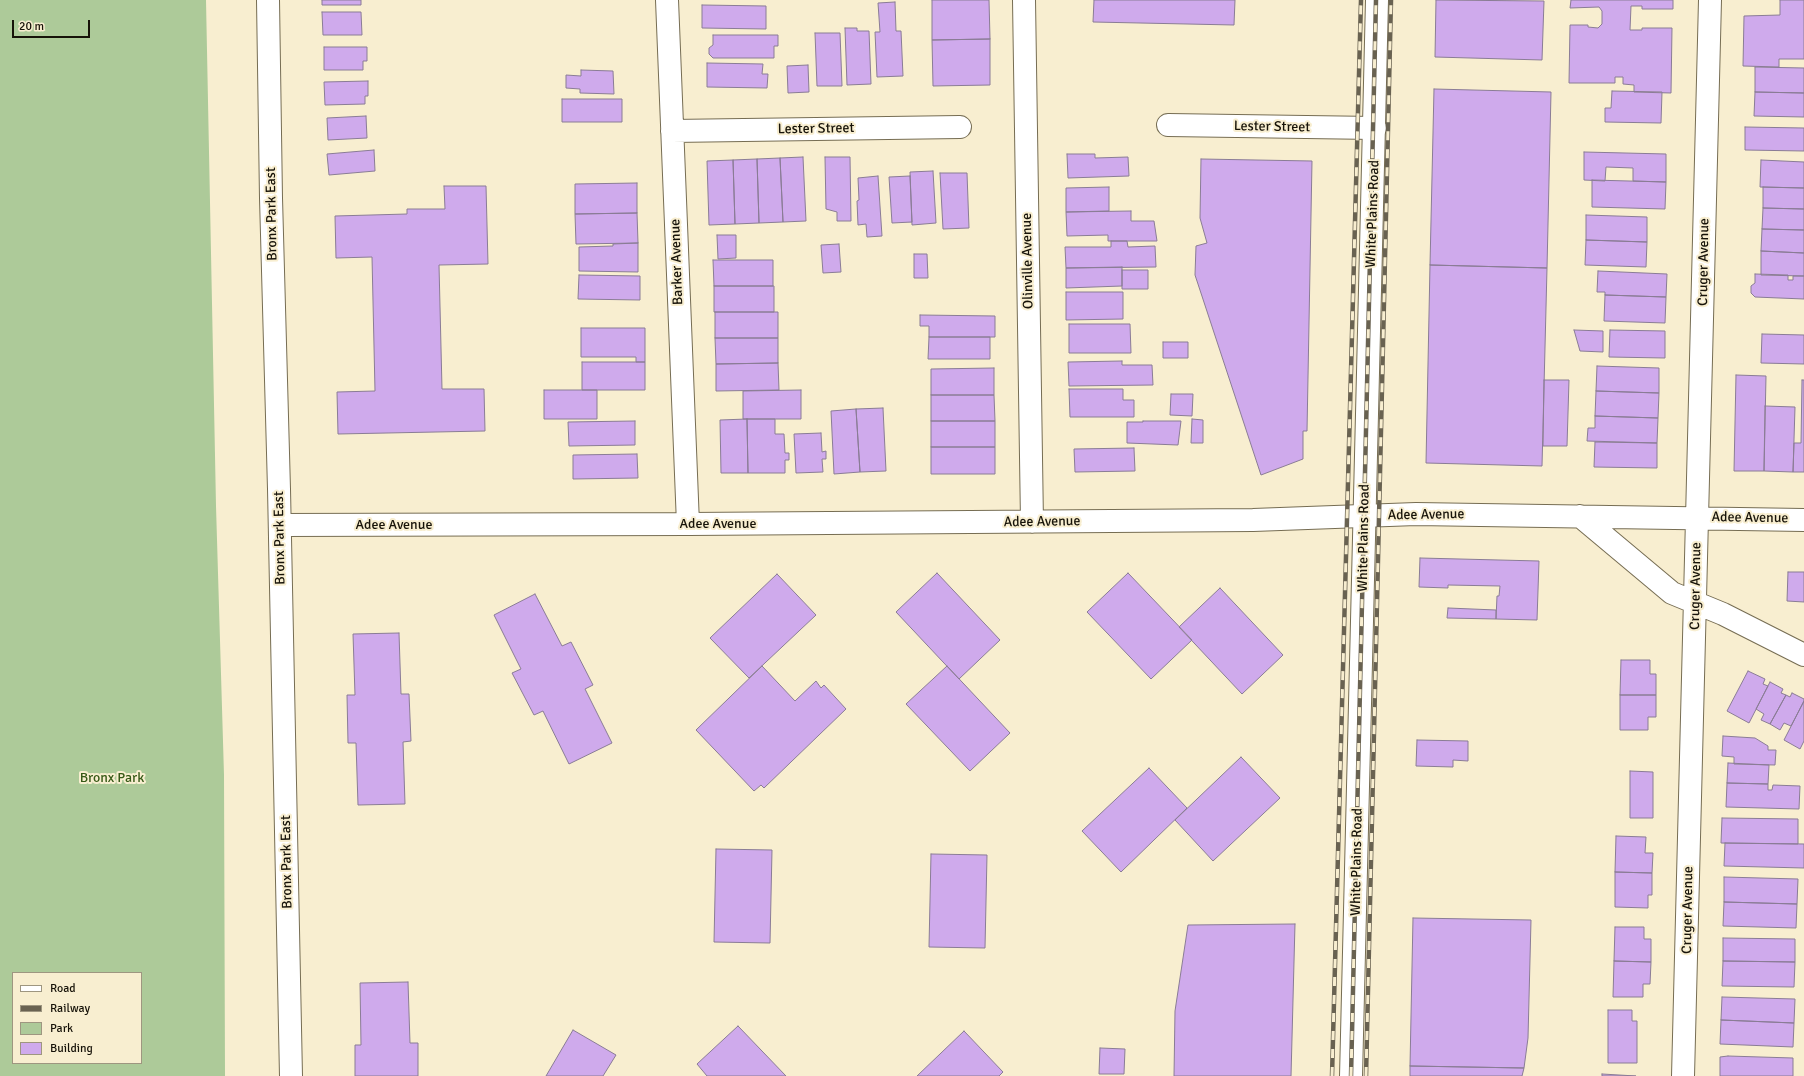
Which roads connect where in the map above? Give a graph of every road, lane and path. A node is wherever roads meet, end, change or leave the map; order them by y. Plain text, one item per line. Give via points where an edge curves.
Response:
1 (268, 0) edge
2 (667, 0) edge
3 (1024, 0) edge
4 (1377, 0) edge
5 (1710, 0) edge
6 (1168, 125) dead end
7 (960, 127) dead end
8 (1375, 128) junction
9 (672, 131) junction
10 (1580, 516) junction
11 (1364, 517) junction
12 (1697, 517) junction
13 (1804, 520) edge
14 (1032, 522) junction
15 (688, 524) junction
16 (280, 525) junction
17 (1696, 603) junction
18 (1804, 655) edge
19 (291, 1076) edge
20 (1351, 1076) edge
21 (1683, 1076) edge

1 - 16 street, Bronx Park East
2 - 9 street, Barker Avenue
3 - 14 street, Olinville Avenue
4 - 8 street, White Plains Road
5 - 12 street, Cruger Avenue
6 - 8 street, Lester Street
7 - 9 street, Lester Street
8 - 11 street, White Plains Road
9 - 15 street, Barker Avenue
10 - 11 street, Adee Avenue via 1416,514
10 - 12 street, Adee Avenue
10 - 17 street via 1672,593
11 - 14 street, Adee Avenue
11 - 20 street, White Plains Road
12 - 13 street, Adee Avenue
12 - 17 street, Cruger Avenue
14 - 15 street, Adee Avenue
15 - 16 street, Adee Avenue
16 - 19 street, Bronx Park East
17 - 18 street via 1737,620
17 - 21 street, Cruger Avenue

